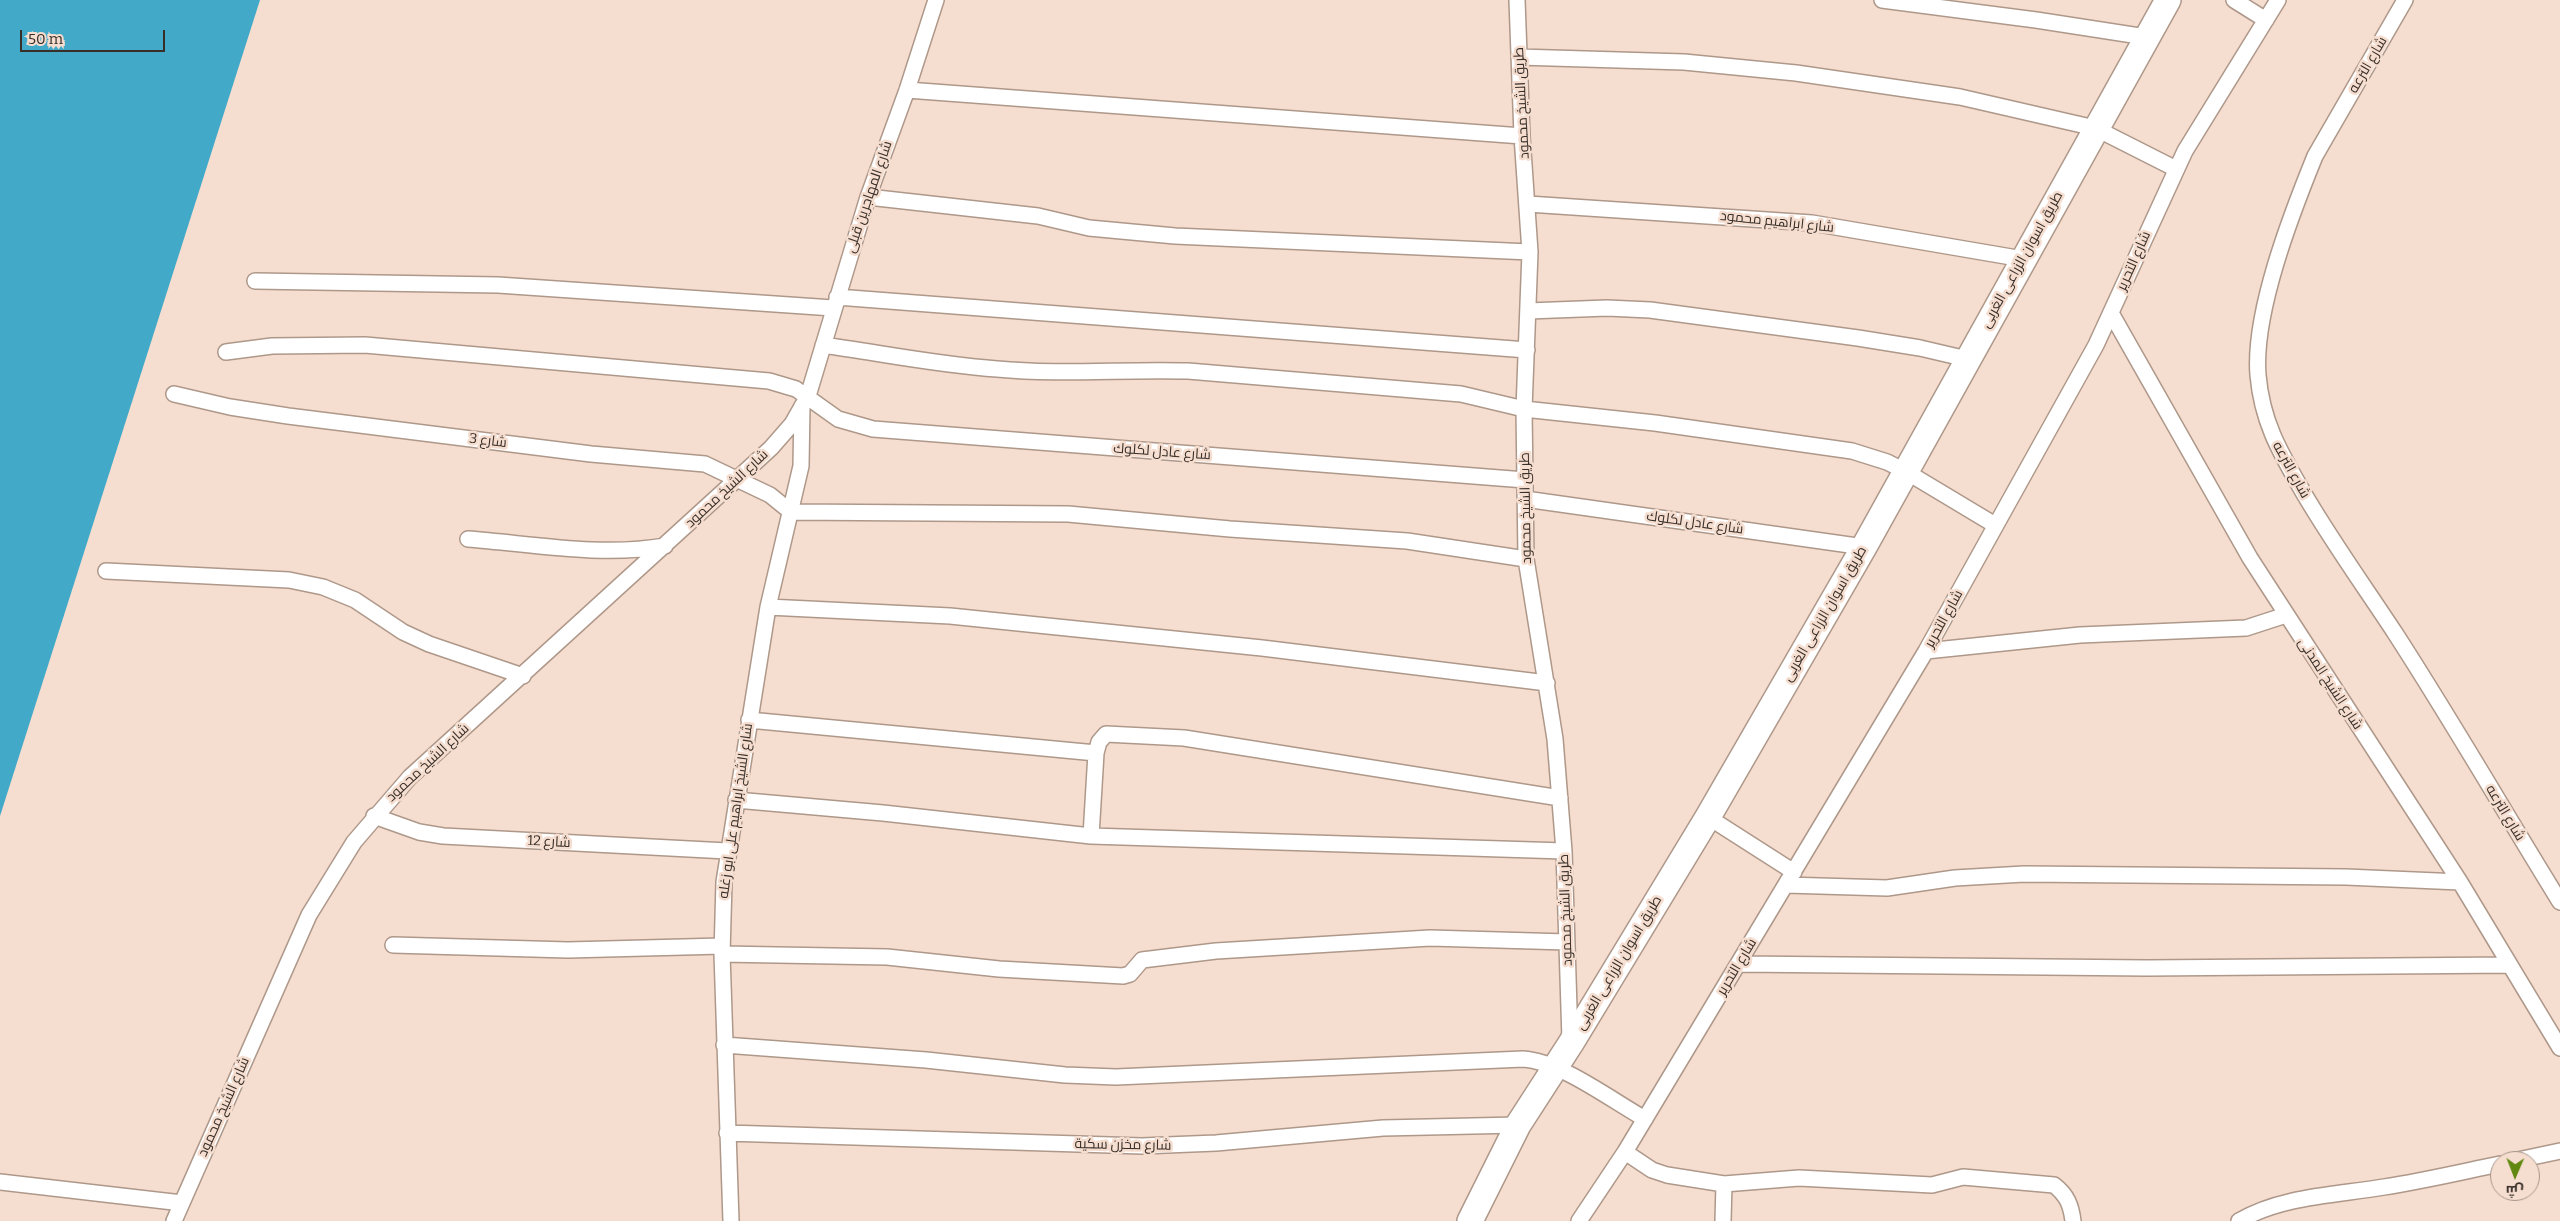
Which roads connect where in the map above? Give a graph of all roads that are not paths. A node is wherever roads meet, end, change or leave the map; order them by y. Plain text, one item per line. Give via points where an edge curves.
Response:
1 (936, 0) edge
2 (1517, 0) edge
3 (1882, 0) edge
4 (2168, 0) edge
5 (2234, 0) edge
6 (2278, 0) edge
7 (2405, 0) edge
8 (2266, 20) junction
9 (2146, 37) junction
10 (1519, 57) junction
11 (907, 90) junction
12 (2095, 128) junction
13 (1522, 136) junction
14 (2176, 168) junction
15 (868, 197) junction
16 (1528, 204) junction
17 (1530, 252) junction
18 (2023, 259) junction
19 (255, 281) dead end
20 (835, 303) junction
21 (1528, 311) junction
22 (2111, 313) junction
23 (823, 344) junction
24 (1527, 350) junction
25 (226, 352) dead end
26 (1967, 359) junction
27 (174, 394) dead end
28 (805, 401) junction
29 (1524, 409) junction
30 (1905, 471) junction
31 (736, 480) junction
32 (1525, 480) junction
33 (1525, 499) junction
34 (791, 512) junction
35 (1995, 525) junction
36 (468, 539) dead end
37 (665, 546) junction
38 (1864, 547) junction
39 (1526, 559) junction
40 (106, 571) dead end
41 (768, 607) junction
42 (2286, 615) junction
43 (1926, 652) junction
44 (523, 676) junction
45 (1547, 683) junction
46 (749, 720) junction
47 (1096, 752) junction
48 (1560, 798) junction
49 (736, 800) junction
50 (374, 816) junction
51 (1708, 817) junction
52 (1091, 836) junction
53 (727, 851) junction
54 (1564, 851) junction
55 (1790, 878) junction
56 (2460, 882) junction
57 (2560, 902) edge
58 (1567, 942) junction
59 (393, 945) dead end
60 (722, 950) junction
61 (1739, 964) junction
62 (2510, 965) junction
63 (1571, 1043) junction
64 (724, 1045) junction
65 (2560, 1048) edge
66 (1556, 1067) junction
67 (1645, 1119) junction
68 (1518, 1125) junction
69 (728, 1133) junction
70 (2560, 1151) edge
71 (1625, 1152) junction
72 (2540, 1155) edge
73 (2490, 1166) edge
74 (0, 1182) edge
75 (1724, 1184) junction
76 (182, 1203) junction
77 (174, 1221) edge
78 (731, 1221) edge
79 (1470, 1221) edge
80 (1579, 1221) edge
81 (1723, 1221) edge
82 (2073, 1221) edge
83 (2240, 1221) edge

1 - 11 street, شارع المهاجرين قبلى
2 - 10 street, طريق الشيخ محمود
3 - 9 street
4 - 9 main road, طريق اسوان الزراعى الغربى
5 - 8 street
6 - 8 street, شارع التحرير
7 - 57 street, شارع الترعه via 2315,156 2305,181 2270,284 2262,318 2257,355 2260,395 2274,442 2323,526 2395,633
8 - 14 street, شارع التحرير
9 - 12 main road, طريق اسوان الزراعى الغربى
10 - 12 street via 1684,62 1796,73 1960,97
10 - 13 street, طريق الشيخ محمود
11 - 13 street
11 - 15 street, شارع المهاجرين قبلى
12 - 14 street
12 - 18 main road, طريق اسوان الزراعى الغربى
13 - 16 street, طريق الشيخ محمود
14 - 22 street, شارع التحرير
15 - 17 street via 1038,216 1088,228 1175,236
15 - 20 street, شارع المهاجرين قبلى
16 - 17 street, طريق الشيخ محمود
16 - 18 street, شارع ابراهيم محمود via 1812,223
17 - 21 street, طريق الشيخ محمود
18 - 26 main road, طريق اسوان الزراعى الغربى
19 - 20 street via 498,285
20 - 23 street, شارع المهاجرين قبلى
20 - 24 street
21 - 24 street, طريق الشيخ محمود
21 - 26 street via 1650,310 1858,338
22 - 35 street, شارع التحرير
22 - 42 street, شارع الشيخ المدنى via 2233,530
23 - 28 street, شارع المهاجرين قبلى
23 - 29 street via 995,369 1049,373 1188,372 1461,394
24 - 29 street, طريق الشيخ محمود
25 - 28 street, شارع عادل لكلوك via 300,344 365,345 769,381 789,386
26 - 30 main road, طريق اسوان الزراعى الغربى
27 - 31 street, شارع 3 via 278,415 591,454 705,464
28 - 31 street, شارع الشيخ محمود via 782,437
28 - 32 street, شارع عادل لكلوك via 838,419 873,429
28 - 34 street, شارع الشيخ ابراهيم على ابو زغله via 800,466
29 - 30 street via 1816,445 1870,456
29 - 32 street, طريق الشيخ محمود
30 - 35 street
30 - 38 main road, طريق اسوان الزراعى الغربى
31 - 34 street, شارع 3 via 770,496
31 - 37 street, شارع الشيخ محمود
32 - 33 street, طريق الشيخ محمود
33 - 38 street, شارع عادل لكلوك
33 - 39 street, طريق الشيخ محمود
34 - 39 street via 1068,514 1407,541
34 - 41 street, شارع الشيخ ابراهيم على ابو زغله
35 - 43 street, شارع التحرير
36 - 37 street via 604,551
37 - 44 street, شارع الشيخ محمود
38 - 51 main road, طريق اسوان الزراعى الغربى
39 - 45 street, طريق الشيخ محمود
40 - 44 street via 289,580 323,586 356,600 403,632 429,644
41 - 45 street via 950,616 1252,647
41 - 46 street, شارع الشيخ ابراهيم على ابو زغله
42 - 43 street via 2246,628 2080,635
42 - 56 street, شارع الشيخ المدنى
43 - 55 street, شارع التحرير
44 - 50 street, شارع الشيخ محمود via 410,777
45 - 48 street, طريق الشيخ محمود
46 - 47 street
46 - 49 street, شارع الشيخ ابراهيم على ابو زغله
47 - 48 street via 1106,734 1184,738
47 - 52 street
48 - 54 street, طريق الشيخ محمود
49 - 52 street
49 - 53 street, شارع الشيخ ابراهيم على ابو زغله
50 - 53 street, شارع 12 via 419,832 443,836
50 - 76 street, شارع الشيخ محمود via 330,878 309,915
51 - 55 street
51 - 63 main road, طريق اسوان الزراعى الغربى
52 - 54 street
53 - 60 street, شارع الشيخ ابراهيم على ابو زغله
54 - 58 street, طريق الشيخ محمود
55 - 56 street via 1887,888 1955,878 2024,874 2326,877
55 - 61 street, شارع التحرير
56 - 62 street, شارع الشيخ المدنى
58 - 60 street via 1430,938 1216,951 1142,960 1130,974 1123,976 999,969 887,956
58 - 63 street, طريق الشيخ محمود
59 - 60 street
60 - 64 street, شارع الشيخ ابراهيم على ابو زغله
61 - 62 street via 2185,968
61 - 67 street, شارع التحرير
62 - 65 street, شارع الشيخ المدنى
63 - 66 main road, طريق اسوان الزراعى الغربى
64 - 66 street via 1116,1077 1523,1058
64 - 69 street, شارع الشيخ ابراهيم على ابو زغله
66 - 67 street
66 - 68 main road, طريق اسوان الزراعى الغربى
67 - 71 street, شارع التحرير
68 - 69 street, شارع مخزن سكية via 1383,1128 1216,1143 1142,1146
68 - 79 main road, طريق اسوان الزراعى الغربى
69 - 78 street, شارع الشيخ ابراهيم على ابو زغله
70 - 72 street
71 - 75 street via 1652,1170 1667,1175
71 - 80 street, شارع التحرير
73 - 83 street via 2382,1188 2308,1198
74 - 76 street
75 - 81 street
75 - 82 street via 1799,1178 1932,1185 1963,1177 2054,1185 2064,1192
76 - 77 street, شارع الشيخ محمود

